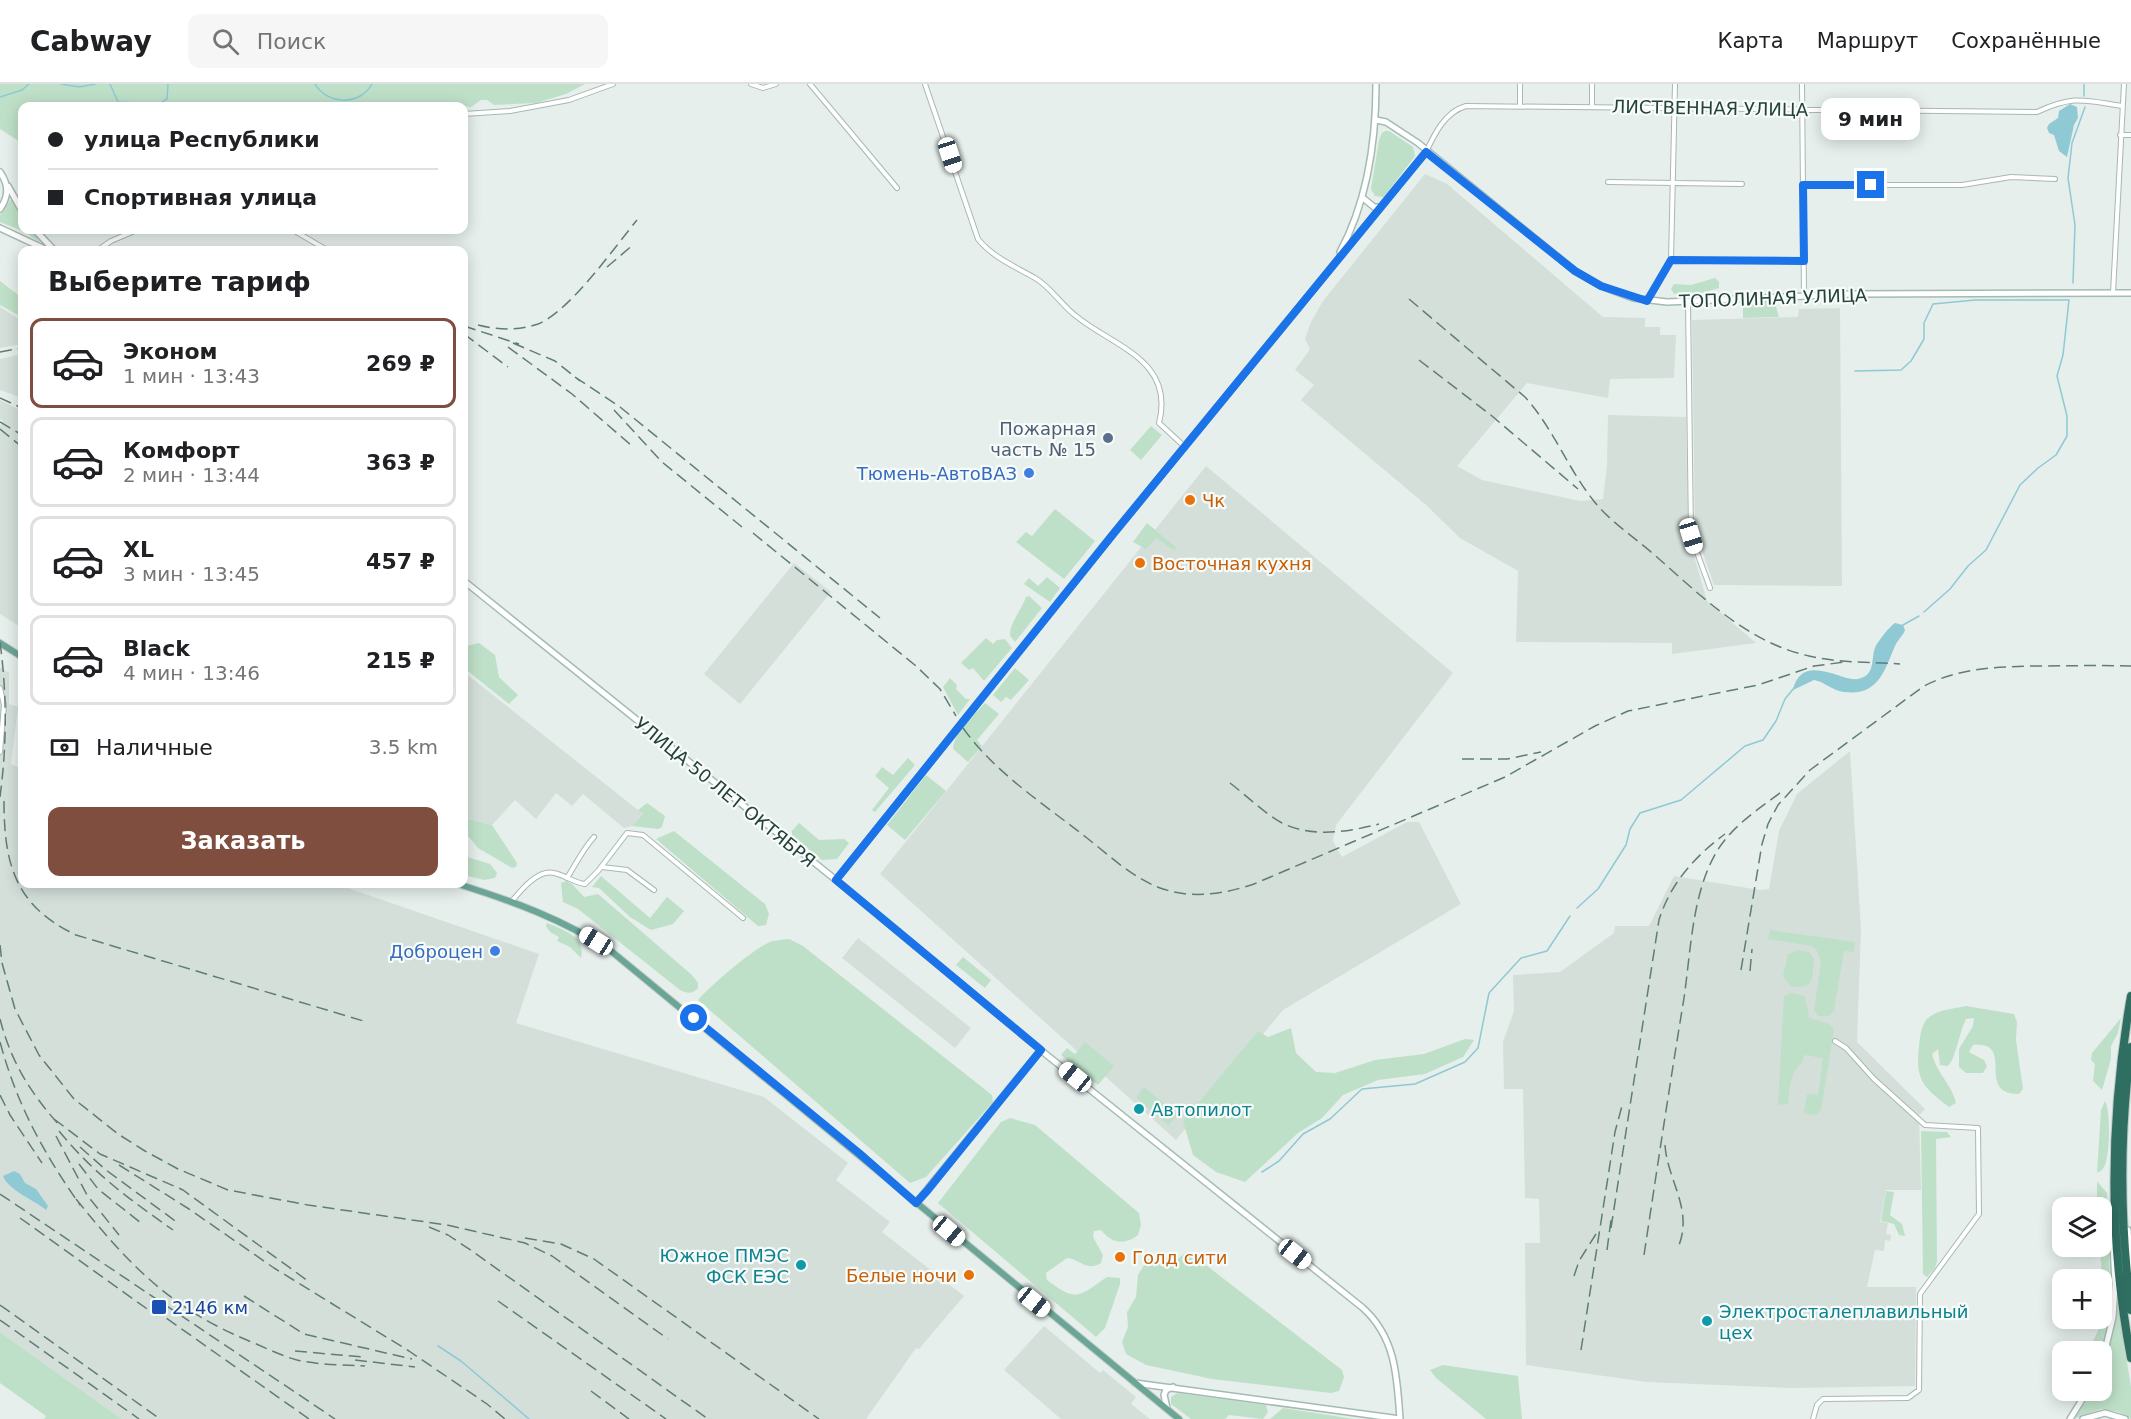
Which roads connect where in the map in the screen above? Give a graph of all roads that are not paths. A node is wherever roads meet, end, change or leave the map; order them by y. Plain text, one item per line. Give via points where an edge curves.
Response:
1 (613, 84) edge
2 (751, 84) edge
3 (776, 84) edge
4 (810, 84) edge
5 (925, 84) edge
6 (1376, 84) edge
7 (1520, 84) edge
8 (1592, 84) edge
9 (1675, 84) edge
10 (1802, 84) edge
11 (2124, 84) edge
12 (1520, 106) junction
13 (2122, 106) junction
14 (1592, 107) junction
15 (1674, 108) junction
16 (1802, 110) junction
17 (468, 114) edge
18 (1376, 120) junction
19 (2121, 135) junction
20 (2131, 135) edge
21 (1426, 152) junction
22 (0, 172) edge
23 (2055, 179) dead end
24 (1608, 182) dead end
25 (1673, 184) junction
26 (1742, 184) dead end
27 (1803, 185) junction
28 (8, 186) junction
29 (897, 188) dead end
30 (1363, 198) junction
31 (18, 204) edge
32 (1381, 207) junction
33 (0, 209) edge
34 (0, 228) edge
35 (39, 234) edge
36 (128, 234) edge
37 (300, 234) edge
38 (38, 246) edge
39 (50, 246) edge
40 (104, 246) edge
41 (320, 246) edge
42 (1671, 260) junction
43 (1804, 261) junction
44 (1334, 264) junction
45 (2113, 293) junction
46 (2131, 293) edge
47 (1804, 296) junction
48 (1647, 301) junction
49 (1688, 301) junction
50 (1185, 448) junction
51 (468, 584) edge
52 (1710, 588) dead end
53 (0, 643) edge
54 (18, 654) edge
55 (0, 688) edge
56 (0, 752) edge
57 (594, 837) dead end
58 (602, 867) junction
59 (567, 878) junction
60 (836, 880) junction
61 (468, 887) edge
62 (654, 890) dead end
63 (512, 901) junction
64 (743, 918) dead end
65 (2131, 996) edge
66 (1835, 1041) dead end
67 (2131, 1047) edge
68 (1041, 1050) junction
69 (2119, 1202) junction
70 (916, 1203) junction
71 (2131, 1270) edge
72 (2131, 1310) edge
73 (2108, 1341) edge
74 (2131, 1358) edge
75 (1134, 1383) junction
76 (1175, 1387) junction
77 (2081, 1401) edge
78 (1170, 1412) junction
79 (1179, 1419) edge
80 (1400, 1419) edge
81 (1814, 1419) edge
82 (2070, 1419) edge
83 (2084, 1419) edge
84 (2125, 1419) edge

1 - 17 street via 569,100
2 - 3 street via 763,88
4 - 29 street
5 - 50 street via 978,239 987,249 1040,281 1076,316 1139,357 1159,385 1163,409 1159,423
6 - 18 main road
7 - 12 street
8 - 14 street
9 - 15 street
10 - 16 street
11 - 13 street
12 - 14 street, ЛИСТВЕННАЯ УЛИЦА
12 - 21 street, ЛИСТВЕННАЯ УЛИЦА via 1466,106 1454,110
13 - 16 street, ЛИСТВЕННАЯ УЛИЦА via 2073,99 2037,112
13 - 19 street
14 - 15 street, ЛИСТВЕННАЯ УЛИЦА
15 - 16 street, ЛИСТВЕННАЯ УЛИЦА
15 - 25 street
16 - 27 street
18 - 21 main road, ТОПОЛИНАЯ УЛИЦА via 1386,122
18 - 30 main road
19 - 20 street
19 - 45 street
21 - 32 main road
21 - 48 main road, ТОПОЛИНАЯ УЛИЦА via 1575,271 1601,286
22 - 28 main road
23 - 27 street via 2011,177 1962,185
24 - 25 street
25 - 26 street
25 - 42 street
27 - 43 street
28 - 31 main road
28 - 33 main road
30 - 32 main road via 1374,207
30 - 44 main road
32 - 44 main road
34 - 38 main road
35 - 39 main road
36 - 40 street
37 - 41 street
42 - 43 street
42 - 48 street
43 - 47 street
44 - 50 main road
45 - 46 main road, ТОПОЛИНАЯ УЛИЦА
45 - 47 main road, ТОПОЛИНАЯ УЛИЦА
47 - 49 main road, ТОПОЛИНАЯ УЛИЦА
48 - 49 main road, ТОПОЛИНАЯ УЛИЦА
49 - 52 street via 1691,536
50 - 60 main road
51 - 60 main road, УЛИЦА 50 ЛЕТ ОКТЯБРЯ
53 - 54 main road
55 - 56 street via 4,705
57 - 59 street
58 - 59 street via 585,884
58 - 62 street via 627,870
58 - 64 street via 627,833 643,835
59 - 63 street via 544,873
60 - 68 main road, УЛИЦА 50 ЛЕТ ОКТЯБРЯ
61 - 63 main road
63 - 70 main road via 564,922 611,951
65 - 69 highway via 2118,1094
66 - 81 street via 1925,1125 1978,1128 1979,1214 1920,1294 1917,1393 1908,1398 1823,1399 1817,1405
67 - 69 highway
68 - 70 main road
68 - 80 main road, УЛИЦА 50 ЛЕТ ОКТЯБРЯ via 1371,1316 1384,1334 1394,1360
69 - 71 main road
69 - 72 highway
69 - 73 main road via 2112,1230 2114,1317
69 - 74 highway via 2121,1292
70 - 75 main road
75 - 76 main road
75 - 78 main road
76 - 78 main road via 1164,1395
76 - 80 main road
77 - 82 main road
78 - 79 main road
83 - 84 main road via 2105,1413

